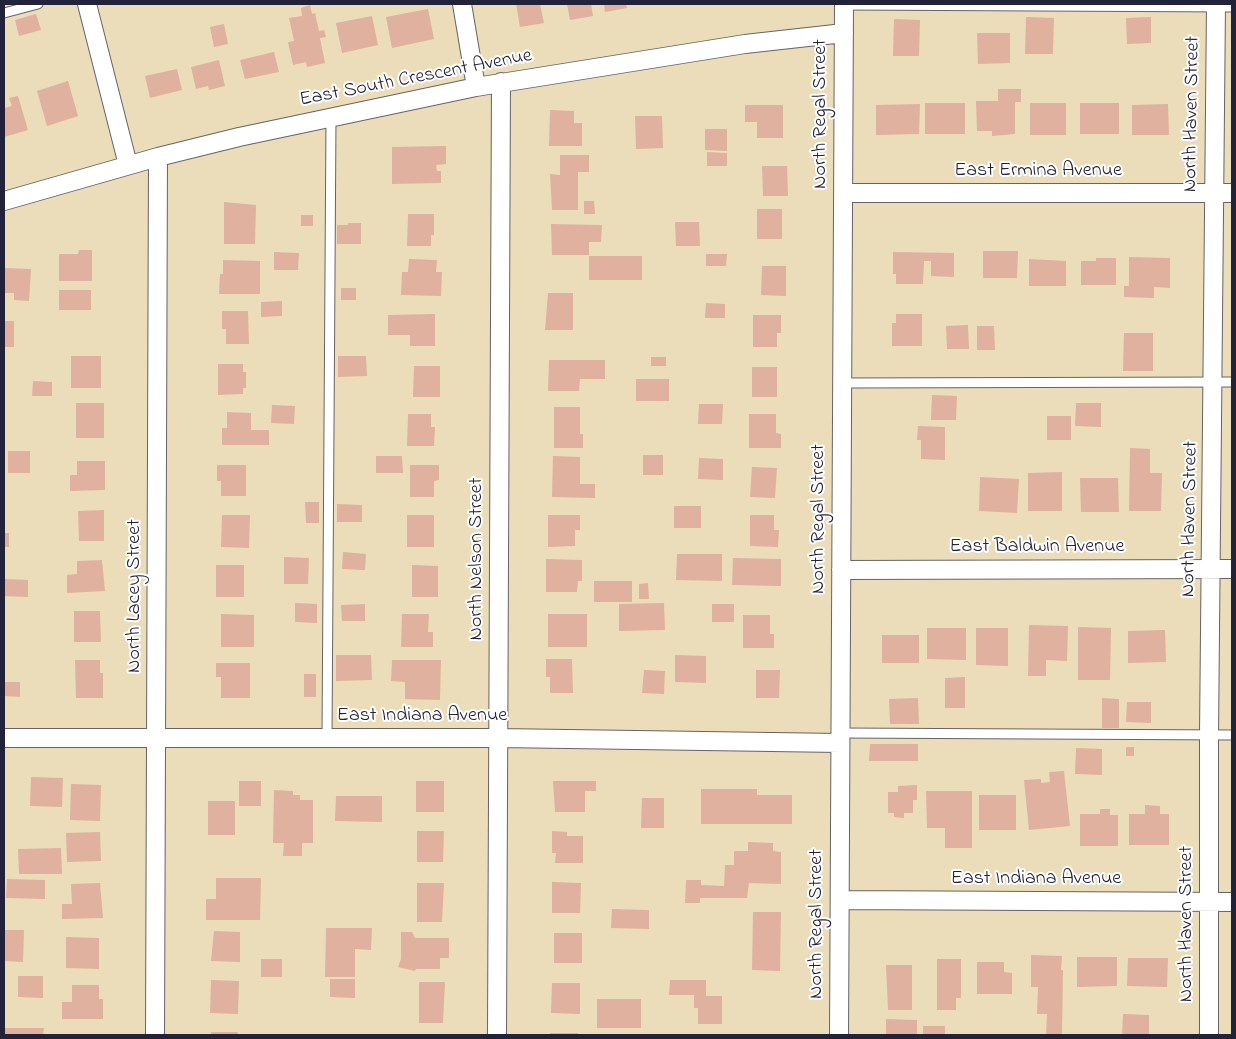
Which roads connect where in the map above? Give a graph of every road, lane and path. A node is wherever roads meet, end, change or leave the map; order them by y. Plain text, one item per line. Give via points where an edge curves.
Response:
1 (38, 4) edge
2 (87, 4) edge
3 (462, 4) edge
4 (844, 4) edge
5 (1221, 6) edge
6 (4, 13) edge
7 (844, 33) junction
8 (501, 82) junction
9 (476, 87) junction
10 (331, 117) junction
11 (158, 157) junction
12 (128, 165) junction
13 (843, 193) junction
14 (1213, 193) junction
15 (1232, 193) edge
16 (4, 201) edge
17 (1214, 382) junction
18 (1232, 382) edge
19 (842, 383) junction
20 (1212, 569) junction
21 (1232, 569) edge
22 (841, 570) junction
23 (1209, 735) junction
24 (1232, 735) edge
25 (4, 738) edge
26 (157, 738) junction
27 (327, 738) junction
28 (499, 738) junction
29 (840, 738) junction
30 (840, 900) junction
31 (1210, 902) junction
32 (1232, 902) edge
33 (156, 1035) edge
34 (497, 1035) edge
35 (839, 1035) edge
36 (1209, 1035) edge

1 - 6 lane
2 - 12 street
3 - 9 street
4 - 5 lane
4 - 7 street, North Regal Street
5 - 14 street, North Haven Street
7 - 8 street, East South Crescent Avenue via 744,44
7 - 13 street, North Regal Street
8 - 9 street, East South Crescent Avenue
8 - 28 street, North Nelson Street
9 - 10 street, East South Crescent Avenue
10 - 11 street, East South Crescent Avenue
10 - 27 lane
11 - 12 street, East South Crescent Avenue
11 - 26 street, North Lacey Street
12 - 16 street, East South Crescent Avenue
13 - 14 street, East Ermina Avenue
13 - 19 street, North Regal Street
14 - 15 street, East Ermina Avenue
14 - 17 street, North Haven Street
17 - 18 lane
17 - 19 lane
17 - 20 street, North Haven Street
19 - 22 street, North Regal Street
20 - 21 street, East Baldwin Avenue
20 - 22 street, East Baldwin Avenue
20 - 23 street, North Haven Street
22 - 29 street, North Regal Street
23 - 24 lane
23 - 29 lane
23 - 31 street, North Haven Street
25 - 26 street, East Indiana Avenue
26 - 27 street, East Indiana Avenue
26 - 33 street, North Lacey Street
27 - 28 street, East Indiana Avenue
28 - 29 street, East Indiana Avenue
28 - 34 street, North Nelson Street
29 - 30 street, North Regal Street
30 - 31 street, East Indiana Avenue
30 - 35 street, North Regal Street
31 - 32 street, East Indiana Avenue
31 - 36 street, North Haven Street

